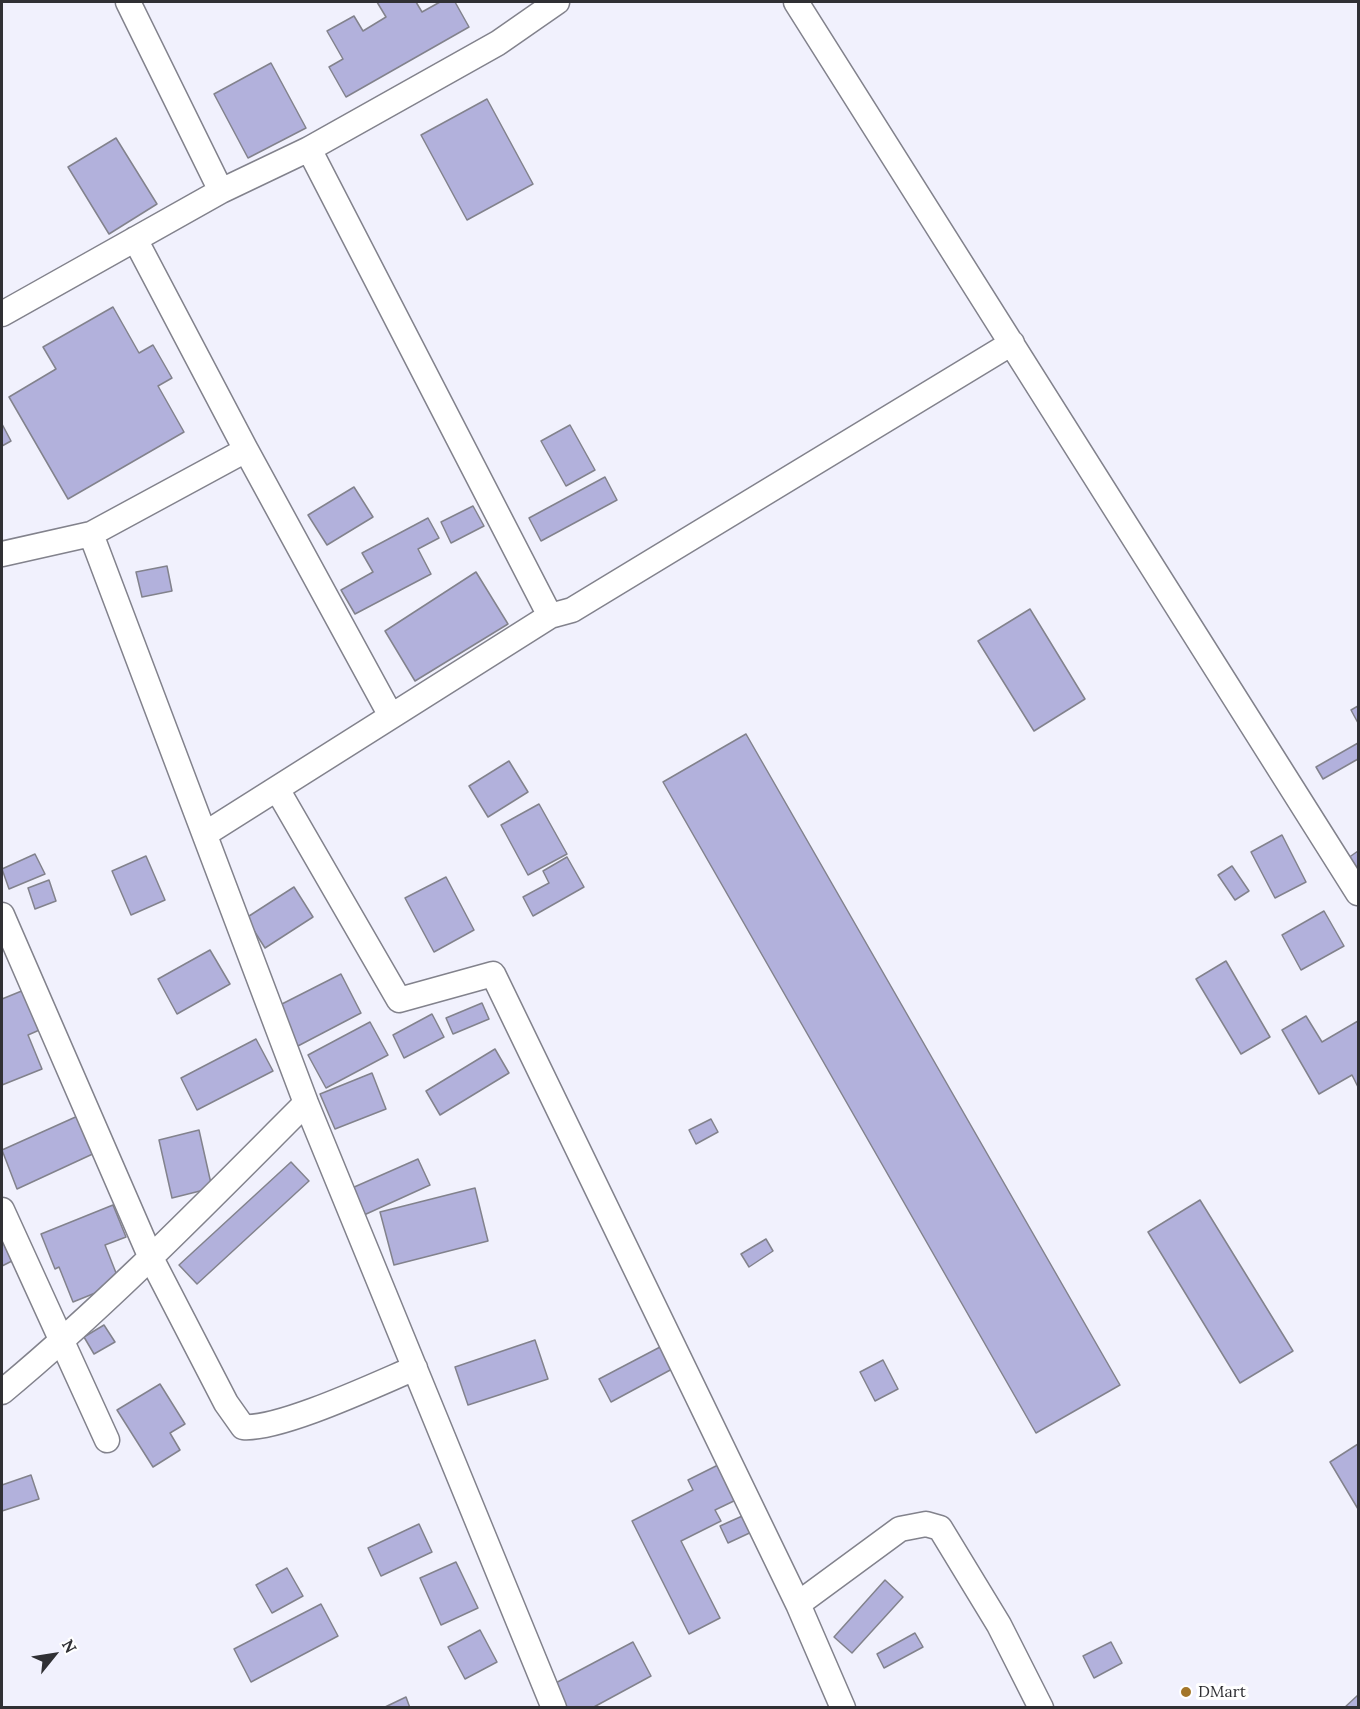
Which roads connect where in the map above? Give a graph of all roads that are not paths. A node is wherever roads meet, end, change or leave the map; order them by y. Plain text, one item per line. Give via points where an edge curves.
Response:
1 (557, 2) edge
2 (796, 2) edge
3 (135, 4) edge
4 (309, 149) junction
5 (221, 191) junction
6 (135, 239) junction
7 (2, 314) edge
8 (1012, 343) junction
9 (246, 450) junction
10 (91, 534) junction
11 (2, 554) edge
12 (550, 616) junction
13 (391, 716) junction
14 (277, 789) junction
15 (205, 834) junction
16 (1359, 893) edge
17 (2, 915) edge
18 (306, 1103) junction
19 (2, 1210) edge
20 (151, 1258) junction
21 (63, 1341) junction
22 (415, 1368) junction
23 (2, 1392) edge
24 (107, 1440) dead end
25 (798, 1604) junction
26 (554, 1707) edge
27 (843, 1707) edge
28 (1041, 1707) edge

1 - 4 street via 498,43
2 - 8 street
3 - 5 street
4 - 5 street
4 - 12 street
5 - 6 street
6 - 7 street
6 - 9 street
8 - 12 street via 572,610
8 - 16 street
9 - 10 street
9 - 13 street
10 - 11 street
10 - 15 street
12 - 13 street
13 - 14 street
14 - 15 street
14 - 25 street via 399,1000 493,974
15 - 18 street
17 - 20 street
18 - 20 street
18 - 22 street
19 - 21 street
20 - 21 street
20 - 22 street via 226,1403 243,1427 282,1420
21 - 23 street
21 - 24 street
22 - 26 street
25 - 27 street
25 - 28 street via 900,1529 926,1524 940,1528 999,1625

